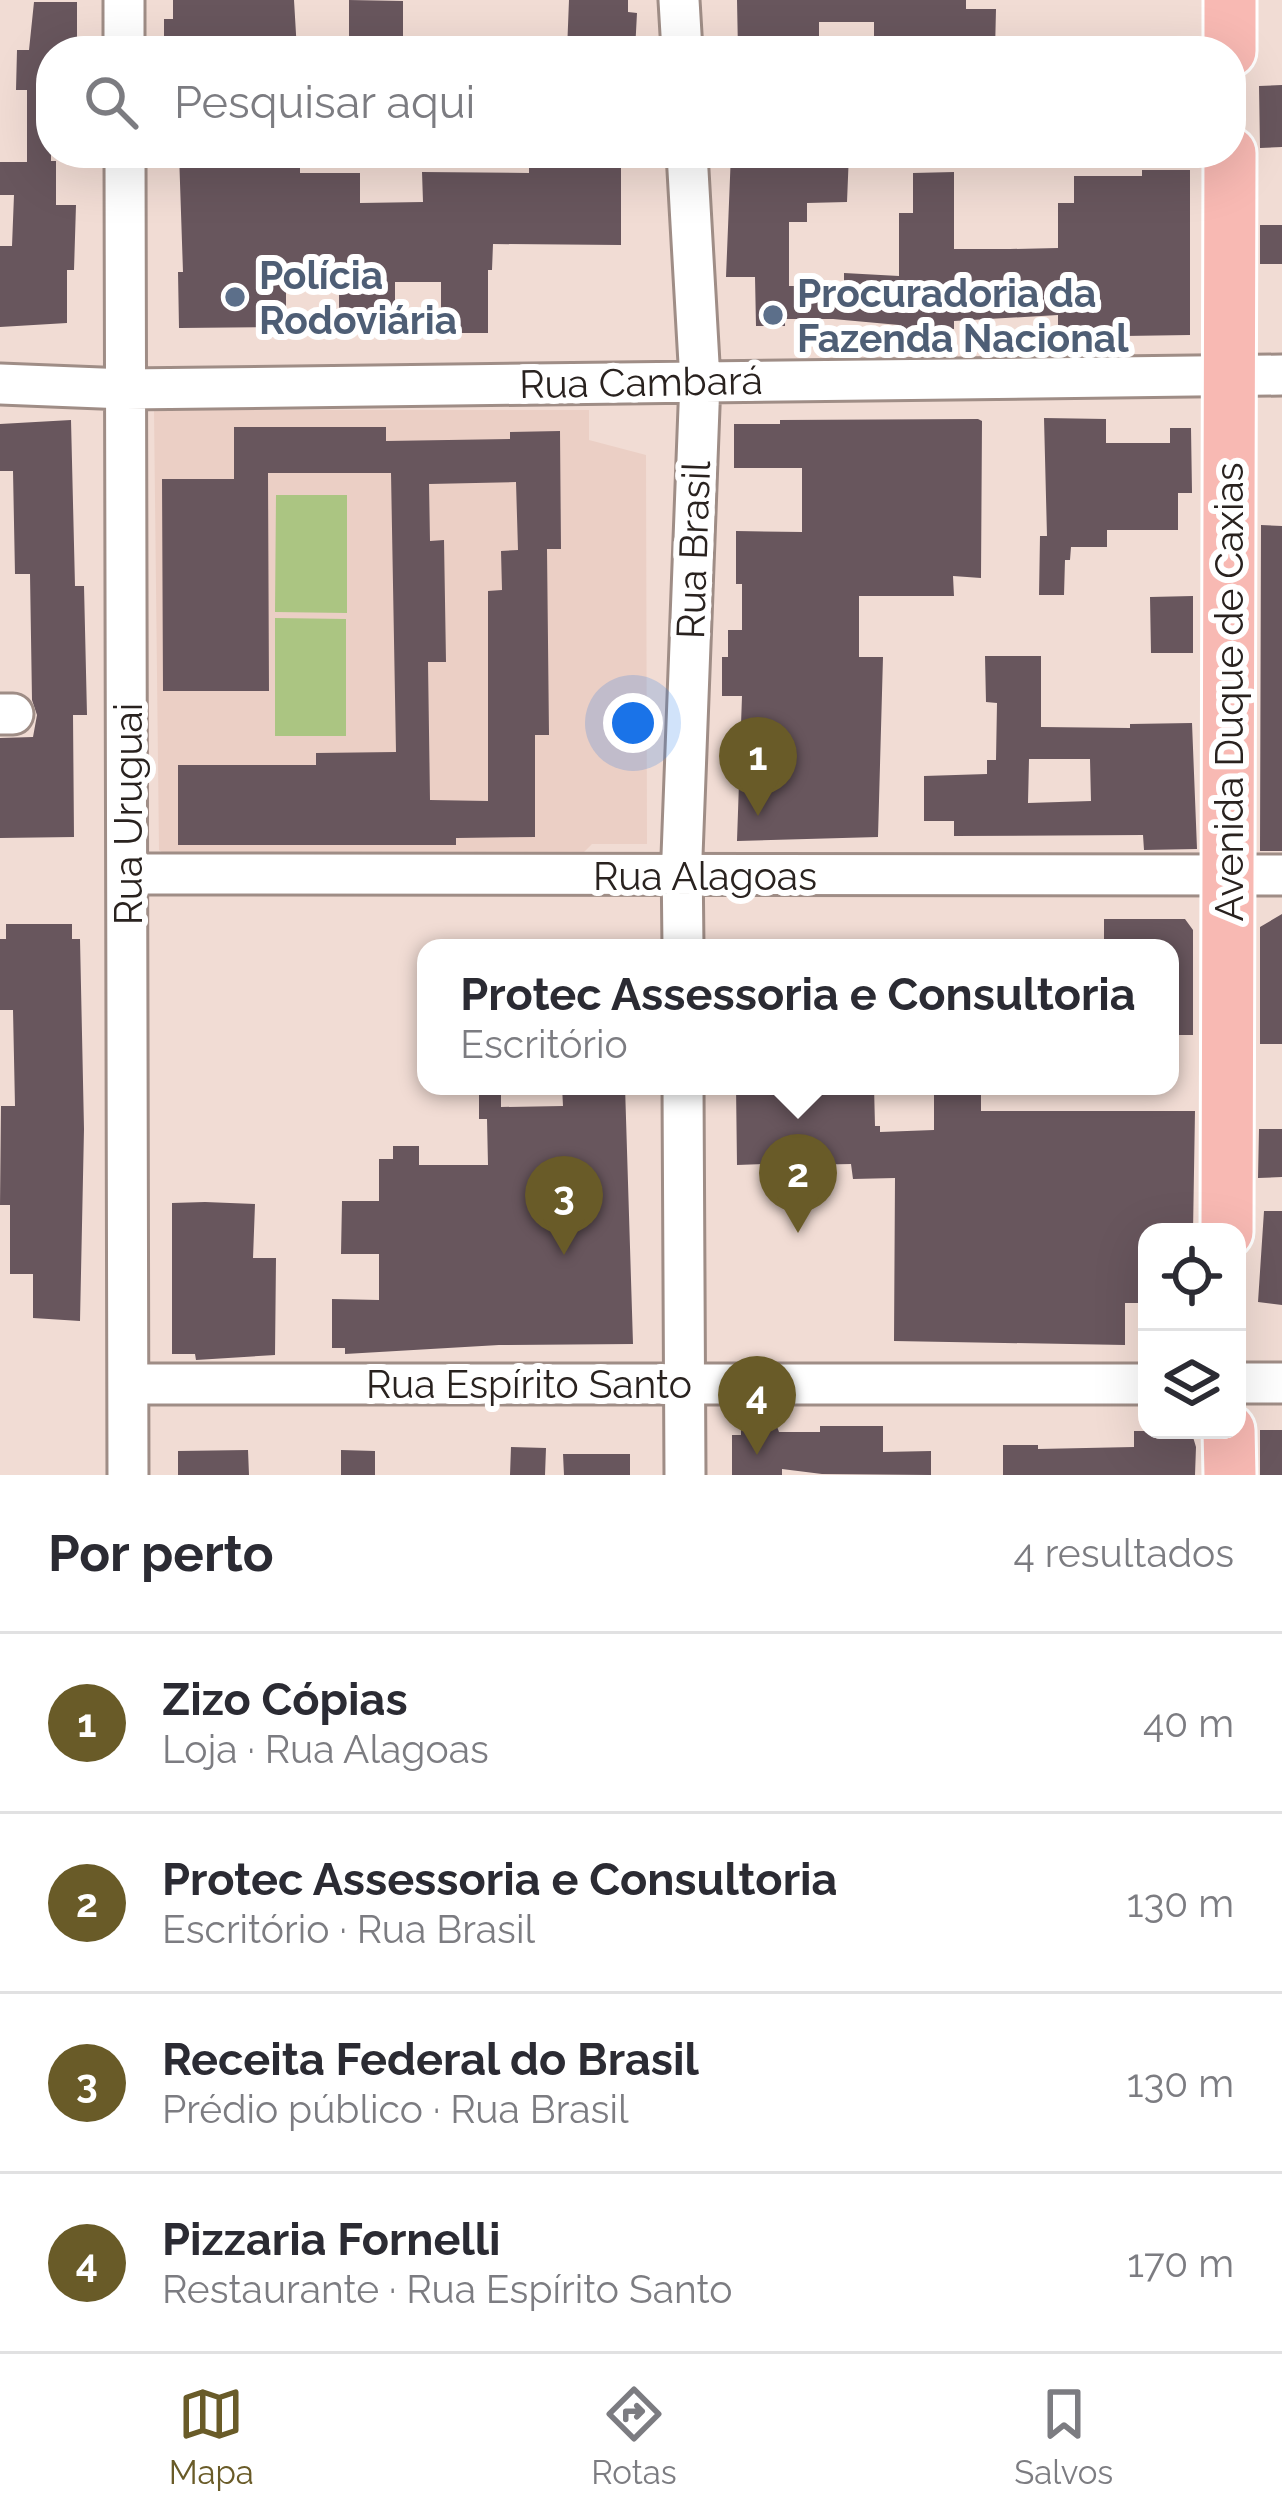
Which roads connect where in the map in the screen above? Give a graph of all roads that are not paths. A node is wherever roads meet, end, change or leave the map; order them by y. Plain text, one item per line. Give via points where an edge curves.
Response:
1 (124, 0) edge
2 (679, 0) edge
3 (1230, 0) edge
4 (124, 36) edge
5 (681, 36) edge
6 (1230, 36) edge
7 (125, 168) edge
8 (688, 168) edge
9 (1230, 168) edge
10 (1231, 375) junction
11 (1282, 375) edge
12 (700, 381) junction
13 (0, 384) edge
14 (126, 389) junction
15 (129, 874) junction
16 (1282, 875) edge
17 (1227, 876) junction
18 (682, 877) junction
19 (683, 939) edge
20 (683, 1095) edge
21 (1227, 1223) edge
22 (1246, 1383) edge
23 (1282, 1383) edge
24 (128, 1384) junction
25 (685, 1384) junction
26 (1138, 1384) edge
27 (1229, 1439) edge
28 (128, 1475) edge
29 (685, 1475) edge
30 (1230, 1475) edge

1 - 4 street
2 - 5 street
3 - 6 main road
7 - 14 street, Rua Uruguai
8 - 12 street, Rua Brasil
9 - 10 main road, Avenida Duque de Caxias
10 - 11 street, Rua Cambará
10 - 12 street, Rua Cambará
10 - 17 main road, Avenida Duque de Caxias
12 - 14 street, Rua Cambará
12 - 18 street, Rua Brasil
13 - 14 street, Rua Cambará
14 - 15 street, Rua Uruguai
15 - 18 street, Rua Alagoas
15 - 24 street, Rua Uruguai
16 - 17 street, Rua Alagoas
17 - 18 street, Rua Alagoas
17 - 21 main road, Avenida Duque de Caxias
18 - 19 street, Rua Brasil
20 - 25 street
22 - 23 street
24 - 25 street, Rua Espírito Santo
24 - 28 street, Rua Uruguai
25 - 26 street, Rua Espírito Santo
25 - 29 street
27 - 30 main road

